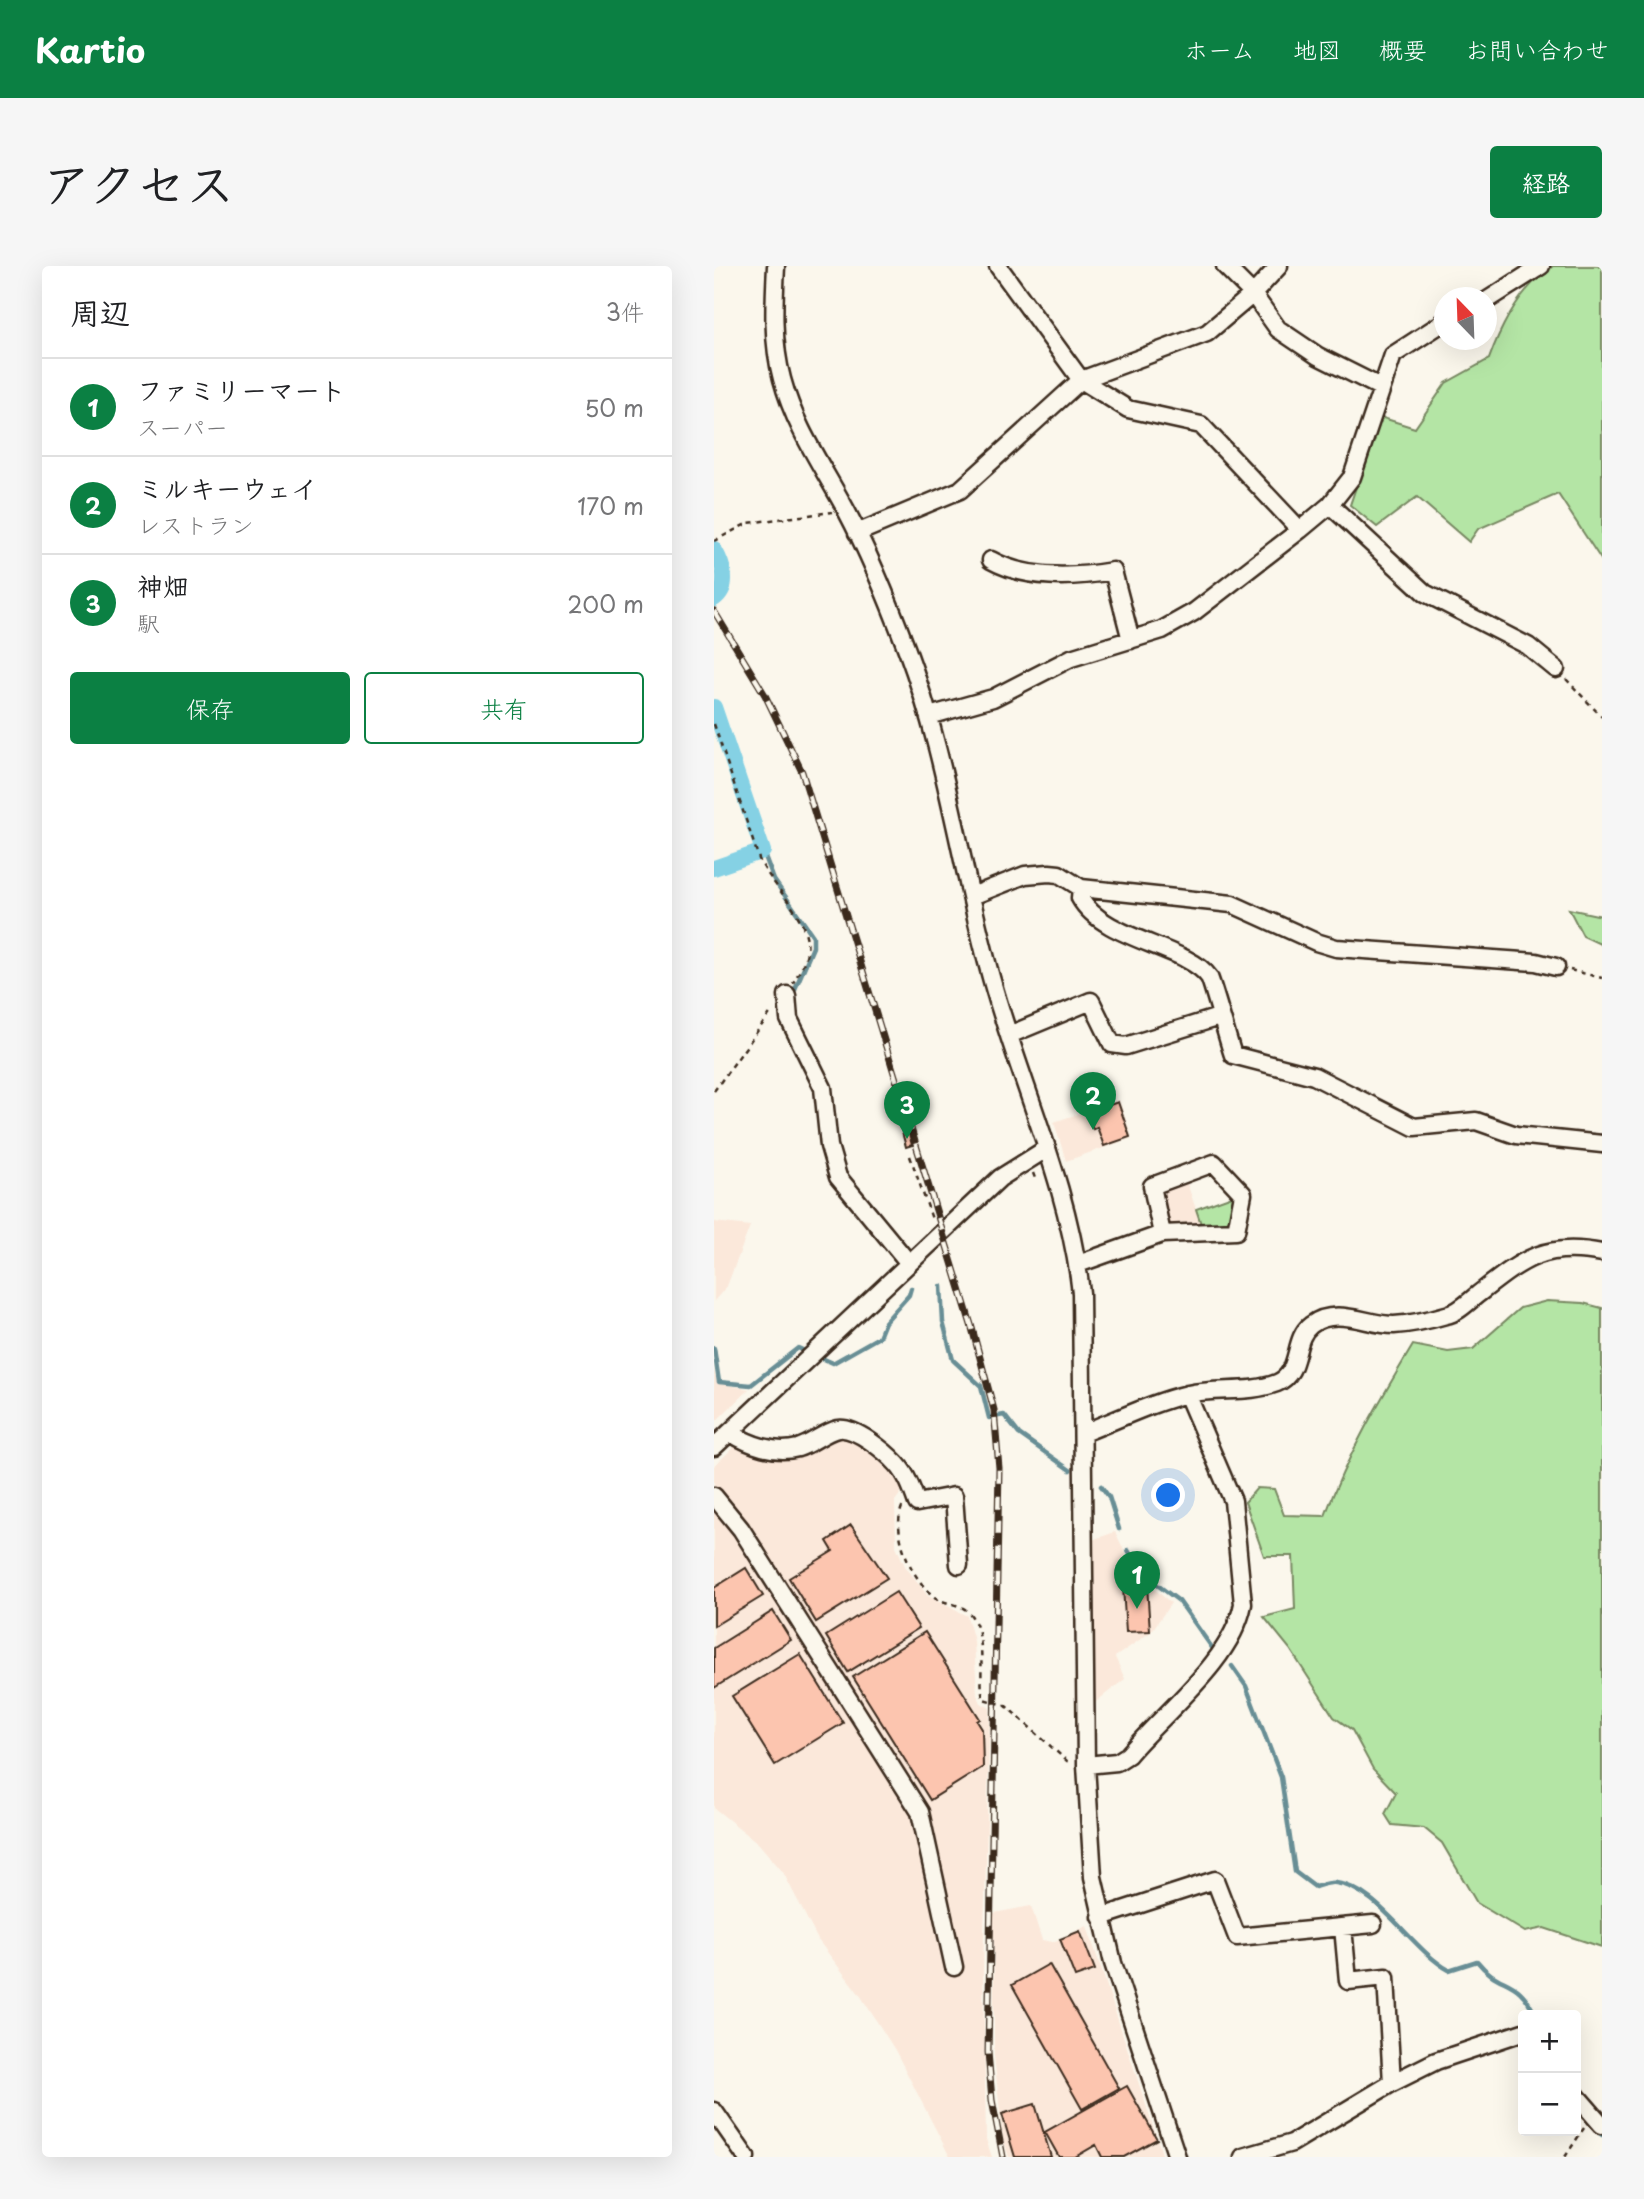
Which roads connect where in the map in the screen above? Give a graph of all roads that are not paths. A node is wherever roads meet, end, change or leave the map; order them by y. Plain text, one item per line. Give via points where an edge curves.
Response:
1 (776, 266) edge
2 (998, 266) edge
3 (1225, 266) edge
4 (1279, 266) edge
5 (1541, 266) edge
6 (1253, 294) junction
7 (1497, 294) edge
8 (1434, 328) edge
9 (1080, 380) junction
10 (1380, 387) junction
11 (1330, 505) junction
12 (1300, 530) junction
13 (857, 533) junction
14 (991, 560) dead end
15 (1131, 640) junction
16 (1556, 668) road end
17 (929, 716) junction
18 (1081, 888) junction
19 (972, 896) junction
20 (1556, 967) road end
21 (787, 995) road end
22 (1219, 1017) junction
23 (1009, 1035) junction
24 (1602, 1144) edge
25 (1046, 1149) junction
26 (1162, 1234) junction
27 (1602, 1253) edge
28 (908, 1262) junction
29 (1078, 1264) junction
30 (1187, 1394) junction
31 (731, 1433) junction
32 (1083, 1433) junction
33 (714, 1447) edge
34 (714, 1496) edge
35 (959, 1565) dead end
36 (1086, 1765) junction
37 (1101, 1917) junction
38 (1373, 1924) dead end
39 (1343, 1927) junction
40 (954, 1967) dead end
41 (1518, 2034) edge
42 (1392, 2083) junction
43 (1581, 2101) edge
44 (714, 2111) edge
45 (1599, 2121) edge
46 (746, 2157) edge
47 (1177, 2157) edge
48 (1243, 2157) edge

1 - 13 street via 774,328 782,380 802,433
2 - 9 street
3 - 6 street
4 - 6 street
5 - 7 street
6 - 9 street via 1208,333
6 - 10 street via 1278,329 1318,356
8 - 10 street via 1393,355
9 - 12 street via 1128,409 1201,425
9 - 13 street via 960,490
10 - 11 street via 1352,477
11 - 12 street
11 - 16 street via 1425,593 1528,646
12 - 15 street via 1194,612
13 - 17 street via 889,603
14 - 15 street via 1013,572 1082,577 1112,571
15 - 17 street via 1071,658 993,698
17 - 19 street
18 - 19 street via 1059,874 1037,873
18 - 20 street via 1232,904 1336,948
18 - 22 street via 1080,898 1093,914 1190,963 1209,978
19 - 23 street
21 - 28 street via 789,1019 822,1088 838,1177
22 - 23 street via 1126,1046 1112,1044 1091,1001
22 - 24 street via 1233,1055 1314,1076 1414,1127 1476,1121 1516,1135
23 - 25 street
25 - 28 street via 1000,1178
25 - 29 street
26 - 26 street via 1236,1231 1243,1194 1214,1163 1152,1186
26 - 29 street
27 - 30 street via 1546,1251 1522,1260 1451,1314 1417,1323 1390,1325 1332,1317 1320,1321 1305,1332 1293,1368 1281,1381 1256,1390
28 - 31 street
29 - 32 street
30 - 32 street
30 - 36 street via 1233,1501 1241,1615 1217,1658 1128,1755 1117,1762
31 - 33 street
31 - 35 street via 749,1444 797,1448 838,1429 853,1431 896,1464 917,1503 954,1496
32 - 36 street
34 - 40 street via 741,1529 920,1812
36 - 37 street via 1093,1877
37 - 39 street via 1215,1880 1237,1937
37 - 47 street
38 - 39 street
39 - 42 street via 1348,1981 1386,1977
41 - 42 street via 1436,2061
42 - 48 street via 1292,2143
43 - 45 street
44 - 46 street

